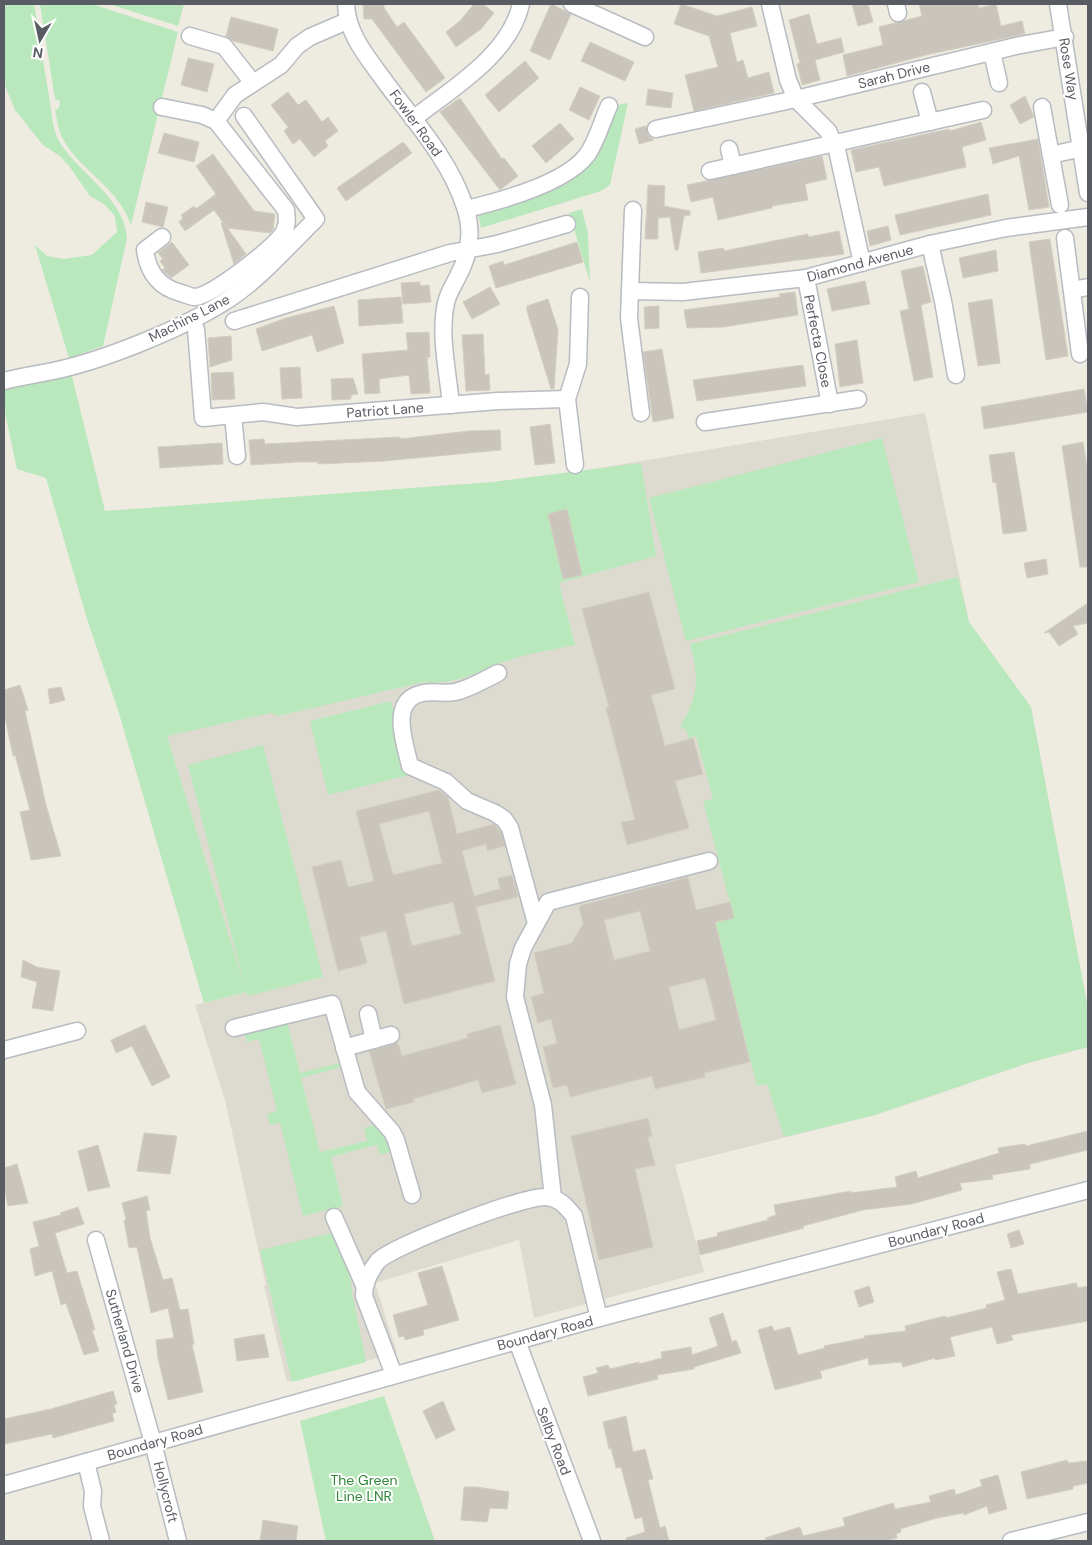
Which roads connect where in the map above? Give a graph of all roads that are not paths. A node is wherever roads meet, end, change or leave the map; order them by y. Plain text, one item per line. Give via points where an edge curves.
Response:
1 (346, 4) edge
2 (572, 4) edge
3 (770, 4) edge
4 (1058, 4) edge
5 (517, 5) edge
6 (592, 8) edge
7 (347, 21) junction
8 (190, 36) dead end
9 (644, 37) dead end
10 (1065, 37) junction
11 (992, 52) junction
12 (252, 83) junction
13 (999, 83) dead end
14 (922, 92) dead end
15 (796, 99) junction
16 (609, 106) dead end
17 (1042, 107) dead end
18 (162, 108) dead end
19 (984, 110) dead end
20 (244, 116) dead end
21 (413, 119) junction
22 (216, 121) junction
23 (930, 122) junction
24 (656, 129) dead end
25 (834, 142) junction
26 (1082, 148) junction
27 (729, 150) dead end
28 (1051, 155) junction
29 (733, 166) junction
30 (710, 172) dead end
31 (1088, 183) edge
32 (1060, 205) dead end
33 (466, 209) junction
34 (633, 210) dead end
35 (1088, 217) edge
36 (567, 224) dead end
37 (162, 236) dead end
38 (1065, 238) dead end
39 (930, 244) junction
40 (468, 250) junction
41 (862, 263) junction
42 (806, 278) junction
43 (1088, 287) edge
44 (1072, 290) junction
45 (630, 291) junction
46 (580, 297) dead end
47 (234, 321) dead end
48 (196, 328) dead end
49 (1080, 354) dead end
50 (956, 375) dead end
51 (4, 381) edge
52 (568, 399) junction
53 (858, 399) dead end
54 (830, 404) junction
55 (451, 405) junction
56 (641, 413) dead end
57 (233, 416) junction
58 (705, 422) dead end
59 (237, 456) dead end
60 (575, 465) dead end
61 (498, 674) dead end
62 (709, 861) dead end
63 (536, 923) junction
64 (368, 1014) dead end
65 (234, 1028) dead end
66 (77, 1031) dead end
67 (391, 1035) dead end
68 (374, 1040) junction
69 (344, 1048) junction
70 (4, 1050) edge
71 (1088, 1190) edge
72 (412, 1195) dead end
73 (553, 1198) junction
74 (334, 1217) dead end
75 (96, 1240) dead end
76 (364, 1285) junction
77 (599, 1318) junction
78 (517, 1341) junction
79 (394, 1375) junction
80 (153, 1443) junction
81 (86, 1462) junction
82 (4, 1485) edge
83 (1088, 1522) edge
84 (101, 1541) edge
85 (178, 1541) edge
86 (592, 1541) edge
87 (1011, 1541) edge

1 - 7 street, Fowler Road
2 - 6 street
3 - 15 street via 788,80
4 - 10 street, Rose Way
5 - 21 street via 505,38 492,56
6 - 9 street
7 - 12 street via 310,37 297,46 281,66
7 - 21 street, Fowler Road via 360,47
8 - 12 street via 224,46
10 - 11 street, Sarah Drive
10 - 26 street, Rose Way
11 - 13 street
11 - 15 street, Sarah Drive
12 - 22 street via 236,95
14 - 23 street, Sarah Drive
15 - 24 street, Sarah Drive
15 - 25 street
16 - 33 street via 586,155 561,176 503,201
17 - 28 street
18 - 22 street via 202,115
19 - 23 street
20 - 51 street, Machins Lane via 316,219 258,276 229,299 147,340 48,372
21 - 33 street, Fowler Road via 444,162
22 - 37 street via 286,210 288,222 282,235 230,281 196,297 170,291 147,268 145,250
23 - 25 street
25 - 29 street
25 - 41 street
26 - 28 street
26 - 31 street, Rose Way
27 - 29 street
28 - 32 street
29 - 30 street
33 - 40 street, Fowler Road via 470,229
34 - 45 street
35 - 39 street, Diamond Avenue via 1006,228
36 - 40 street
38 - 44 street
39 - 41 street, Diamond Avenue
39 - 50 street
40 - 47 street
40 - 55 street, Fowler Road via 445,304
41 - 42 street, Diamond Avenue
42 - 45 street, Diamond Avenue via 683,292
42 - 54 street, Perfecta Close
43 - 44 street
44 - 49 street
45 - 56 street
46 - 52 street via 578,364
48 - 57 street, Patriot Lane via 203,418
52 - 55 street, Patriot Lane
52 - 60 street
53 - 54 street, Perfecta Close
54 - 58 street, Perfecta Close
55 - 57 street, Patriot Lane via 297,417 263,412
57 - 59 street
61 - 63 street via 454,692 412,696 404,708 401,727 410,766 446,782 467,801 496,813 510,828
62 - 63 street via 548,902
63 - 73 street via 518,964 515,997 544,1105
64 - 68 street
65 - 69 street via 332,1004
66 - 70 street
67 - 68 street
68 - 69 street
69 - 72 street via 357,1092 396,1140
71 - 77 street, Boundary Road
73 - 76 street via 536,1198 463,1221 426,1237 379,1260
73 - 77 street via 565,1204 574,1216
74 - 76 street
75 - 80 street, Sutherland Drive
76 - 79 street via 364,1296
77 - 78 street, Boundary Road
78 - 79 street, Boundary Road
78 - 86 street, Selby Road
79 - 80 street, Boundary Road
80 - 81 street, Boundary Road
80 - 85 street, Hollycroft
81 - 82 street, Boundary Road
81 - 84 street
83 - 87 street

